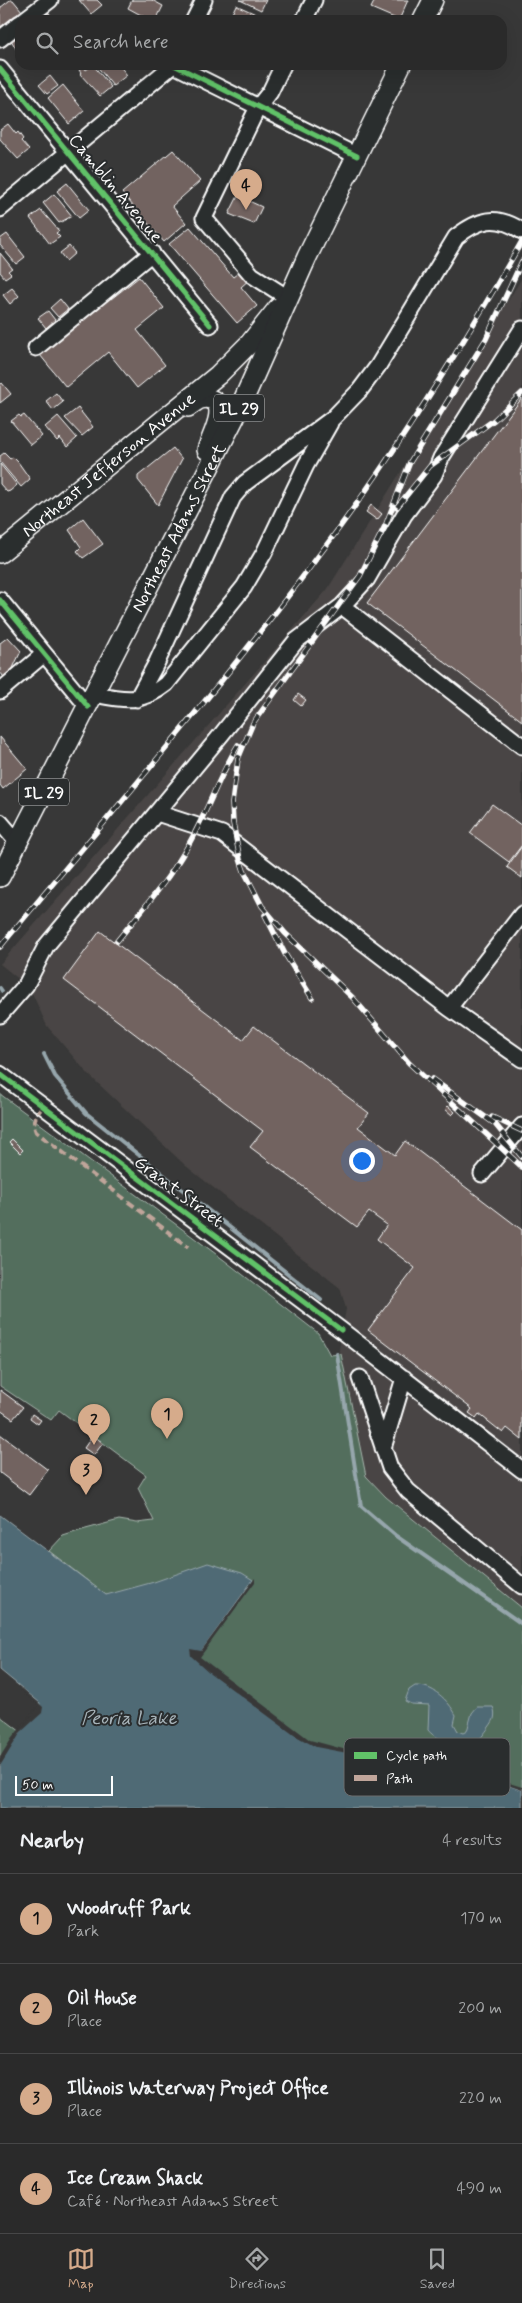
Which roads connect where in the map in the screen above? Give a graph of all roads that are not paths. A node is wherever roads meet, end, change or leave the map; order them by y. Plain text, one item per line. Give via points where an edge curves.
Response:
1 (50, 0) edge
2 (204, 0) edge
3 (314, 0) edge
4 (433, 0) edge
5 (30, 15) edge
6 (196, 15) edge
7 (306, 15) edge
8 (426, 15) edge
9 (15, 28) edge
10 (0, 39) edge
11 (0, 68) edge
12 (167, 70) edge
13 (183, 70) edge
14 (281, 70) edge
15 (399, 70) edge
16 (258, 107) junction
17 (70, 153) junction
18 (357, 156) junction
19 (0, 209) edge
20 (522, 232) edge
21 (152, 253) junction
22 (307, 258) junction
23 (285, 296) junction
24 (210, 325) dead end
25 (522, 329) edge
26 (36, 348) dead end
27 (333, 418) junction
28 (104, 468) junction
29 (0, 553) edge
30 (165, 556) junction
31 (0, 600) edge
32 (342, 606) junction
33 (44, 654) junction
34 (0, 691) edge
35 (137, 699) junction
36 (91, 700) junction
37 (522, 746) edge
38 (157, 813) junction
39 (0, 822) edge
40 (18, 842) junction
41 (0, 877) edge
42 (522, 914) edge
43 (449, 1008) junction
44 (0, 1015) edge
45 (522, 1059) edge
46 (0, 1074) edge
47 (522, 1126) edge
48 (482, 1174) dead end
49 (360, 1378) dead end
50 (404, 1378) junction
51 (384, 1448) junction
52 (522, 1470) edge
53 (522, 1586) edge

1 - 5 street
2 - 6 street
3 - 7 street
4 - 8 main road
9 - 10 street
11 - 17 street, Camblin Avenue
12 - 17 street
13 - 16 street
14 - 16 street
15 - 18 main road, Northeast Adams Street / IL 29
16 - 18 street
16 - 23 street via 204,218 252,275
17 - 19 street
17 - 21 street, Camblin Avenue
18 - 22 main road, Northeast Adams Street / IL 29
20 - 27 street via 510,224 491,221 473,224 456,238 378,366
21 - 24 street, Camblin Avenue
21 - 26 street
22 - 23 main road, Northeast Jefferson Avenue / IL 29
22 - 30 main road, Northeast Adams Street / IL 29 via 246,395
23 - 28 main road, Northeast Jefferson Avenue / IL 29 via 238,356
25 - 32 street via 367,579
27 - 35 street via 244,587 166,684 152,695
27 - 35 street via 245,483 233,497
28 - 29 main road, Northeast Jefferson Avenue / IL 29
28 - 30 main road via 198,400 208,398 217,403 219,414 216,423
30 - 36 main road, Northeast Adams Street / IL 29
31 - 33 street
32 - 37 street
32 - 38 street via 296,641
33 - 34 street
33 - 36 street
35 - 36 street
36 - 40 main road, Northeast Adams Street / IL 29
38 - 43 street via 222,834
38 - 44 street via 46,946 26,985
39 - 40 street
40 - 41 main road, Northeast Adams Street / IL 29
42 - 43 street
43 - 45 street
46 - 50 street, Grant Street
47 - 48 street
49 - 51 street
50 - 51 street
50 - 52 street, Grant Street
51 - 53 street via 390,1468 408,1492

